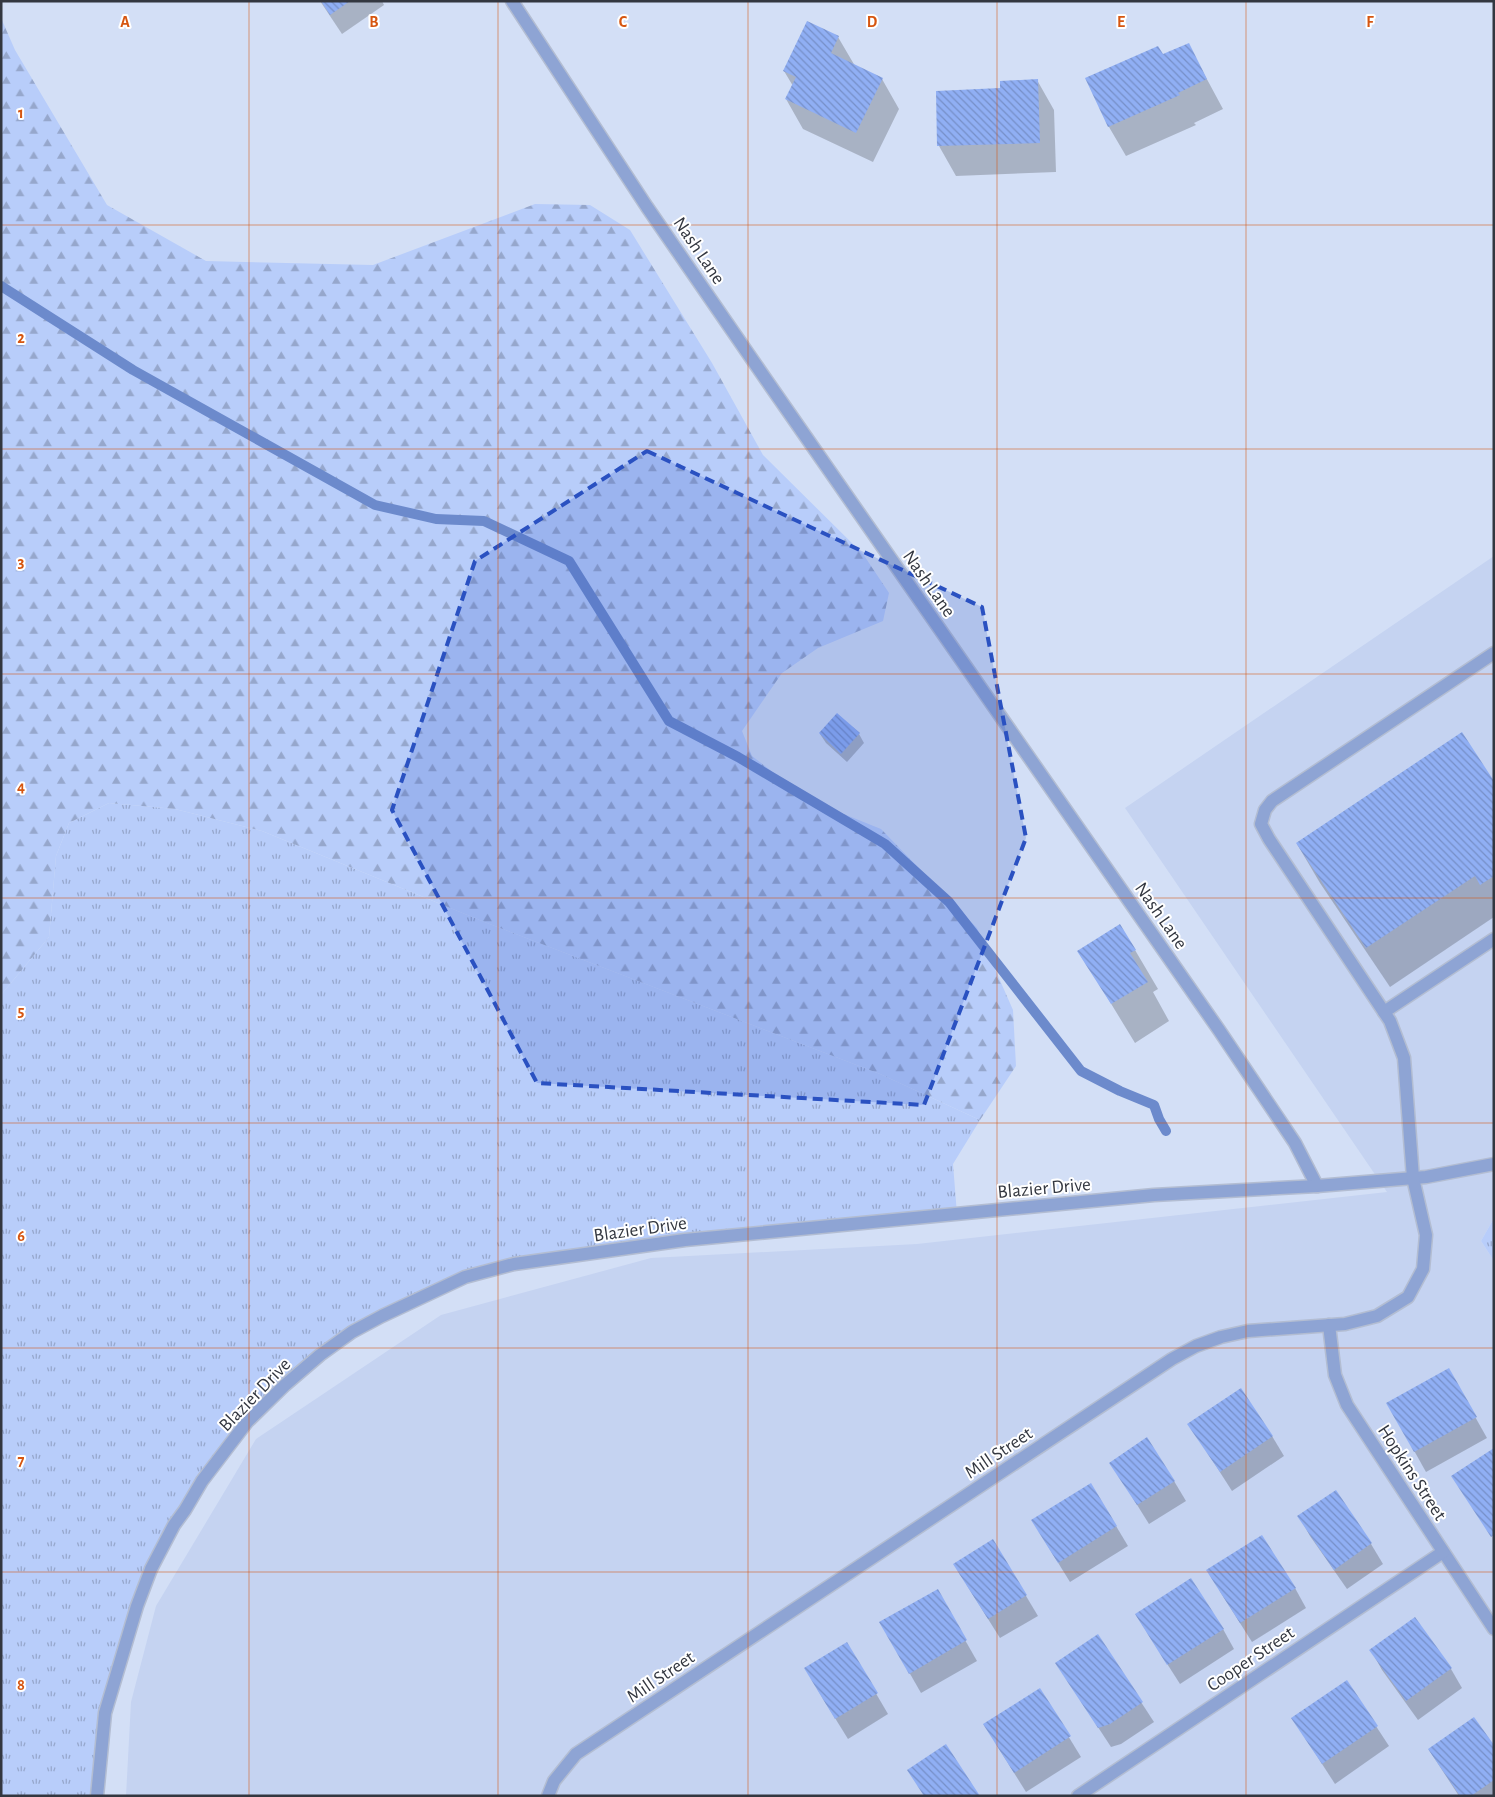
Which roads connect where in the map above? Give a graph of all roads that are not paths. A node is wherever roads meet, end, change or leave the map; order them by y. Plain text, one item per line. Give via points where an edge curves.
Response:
1 (512, 1) edge
2 (1494, 653) edge
3 (1494, 938) edge
4 (1384, 1012) junction
5 (1494, 1164) edge
6 (1413, 1178) junction
7 (1317, 1186) junction
8 (1328, 1325) junction
9 (1443, 1552) junction
10 (1494, 1629) edge
11 (97, 1796) edge
12 (548, 1796) edge
13 (1078, 1796) edge

1 - 7 street, Nash Lane via 767,381 1219,1030 1295,1143
2 - 4 street, Mill Street via 1272,801 1264,810 1261,824 1269,839
3 - 4 street
4 - 6 street, Mill Street via 1404,1058
5 - 6 street, Blazier Drive
6 - 7 street, Blazier Drive
6 - 8 street, Mill Street via 1426,1235 1423,1269 1408,1296 1378,1316
7 - 11 street, Blazier Drive via 1154,1195 685,1240 514,1264 465,1278 382,1316 320,1355 247,1422 202,1481 174,1525 151,1569 137,1606 105,1713
8 - 9 street, Hopkins Street via 1335,1375 1347,1405
8 - 12 street, Mill Street via 1239,1333 1196,1346 1172,1359 576,1754 554,1781
9 - 10 street, Hopkins Street
9 - 13 street, Cooper Street

